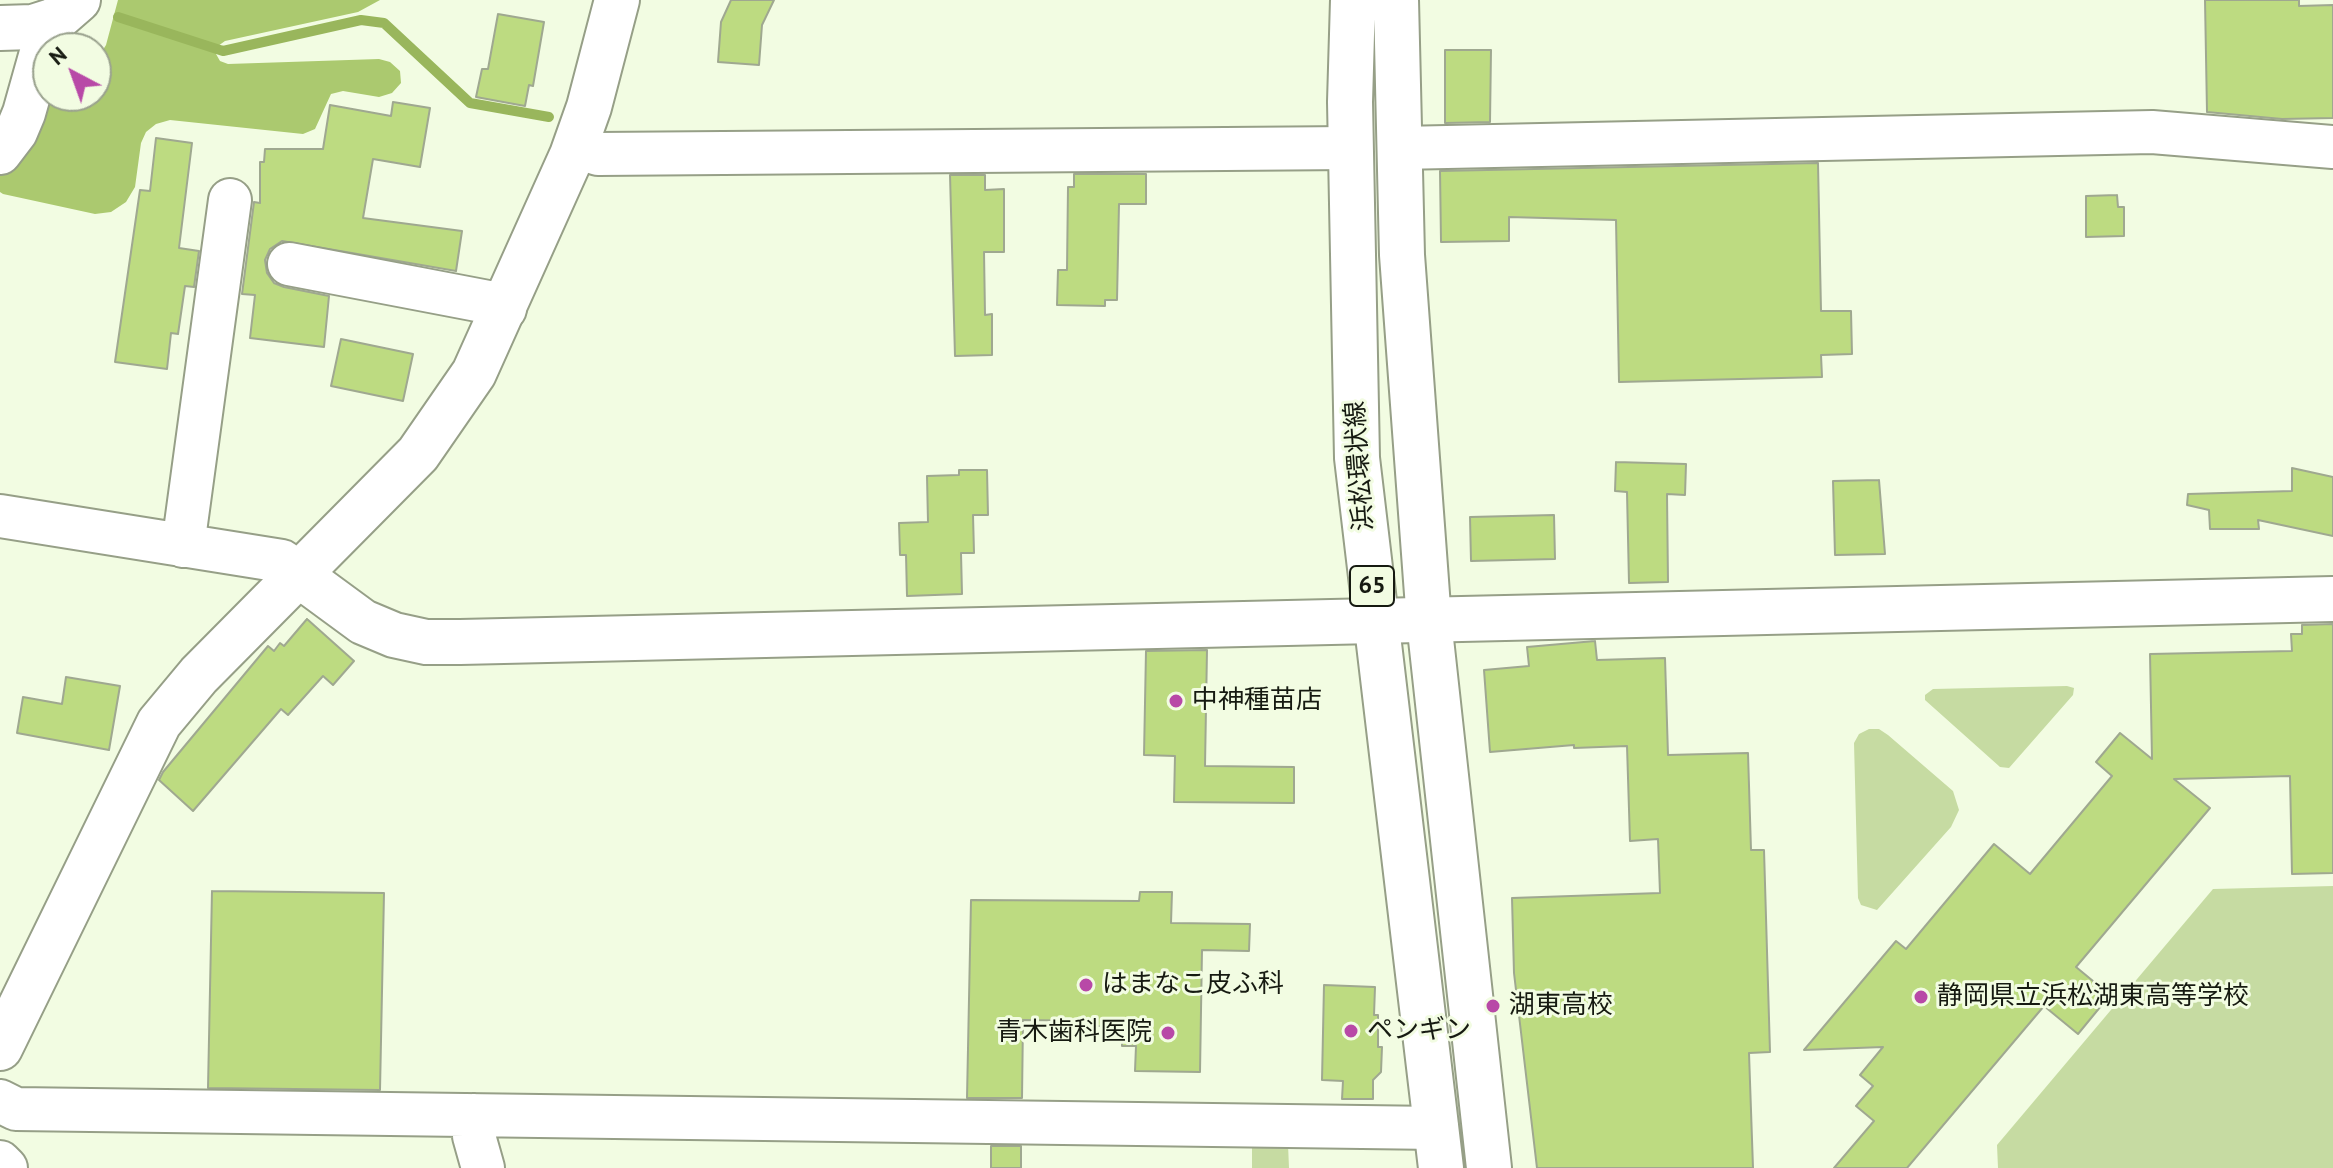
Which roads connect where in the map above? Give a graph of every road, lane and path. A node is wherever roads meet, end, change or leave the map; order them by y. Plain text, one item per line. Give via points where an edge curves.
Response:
1 (78, 0) edge
2 (617, 0) edge
3 (1353, 0) edge
4 (1396, 0) edge
5 (19, 27) edge
6 (575, 147) junction
7 (2333, 147) edge
8 (1351, 148) junction
9 (1400, 148) junction
10 (0, 153) edge
11 (230, 200) dead end
12 (289, 264) dead end
13 (505, 309) junction
14 (0, 516) edge
15 (183, 546) junction
16 (299, 575) junction
17 (2333, 599) edge
18 (1377, 621) junction
19 (1429, 621) junction
20 (0, 1048) edge
21 (0, 1101) edge
22 (474, 1115) junction
23 (1439, 1148) edge
24 (0, 1162) edge
25 (6, 1168) edge
26 (483, 1168) edge
27 (1489, 1168) edge

1 - 5 street via 55,20
2 - 6 street
3 - 8 street, 浜松環状線 / 65
4 - 9 street, 65
5 - 10 street via 42,49 24,113
6 - 8 street via 598,154
6 - 13 street
7 - 9 street via 2152,132
8 - 18 street, 浜松環状線 / 65 via 1357,458
9 - 19 street, 65 via 1402,255
11 - 15 street
12 - 13 street
13 - 16 street via 474,373 418,454
14 - 15 street
15 - 16 street via 282,561
16 - 18 street via 363,622 426,642
16 - 20 street via 159,723
17 - 19 street
18 - 19 street
18 - 23 street, 浜松環状線 / 65
19 - 27 street, 65
21 - 22 street via 16,1109
22 - 23 street
22 - 26 street
24 - 25 street

